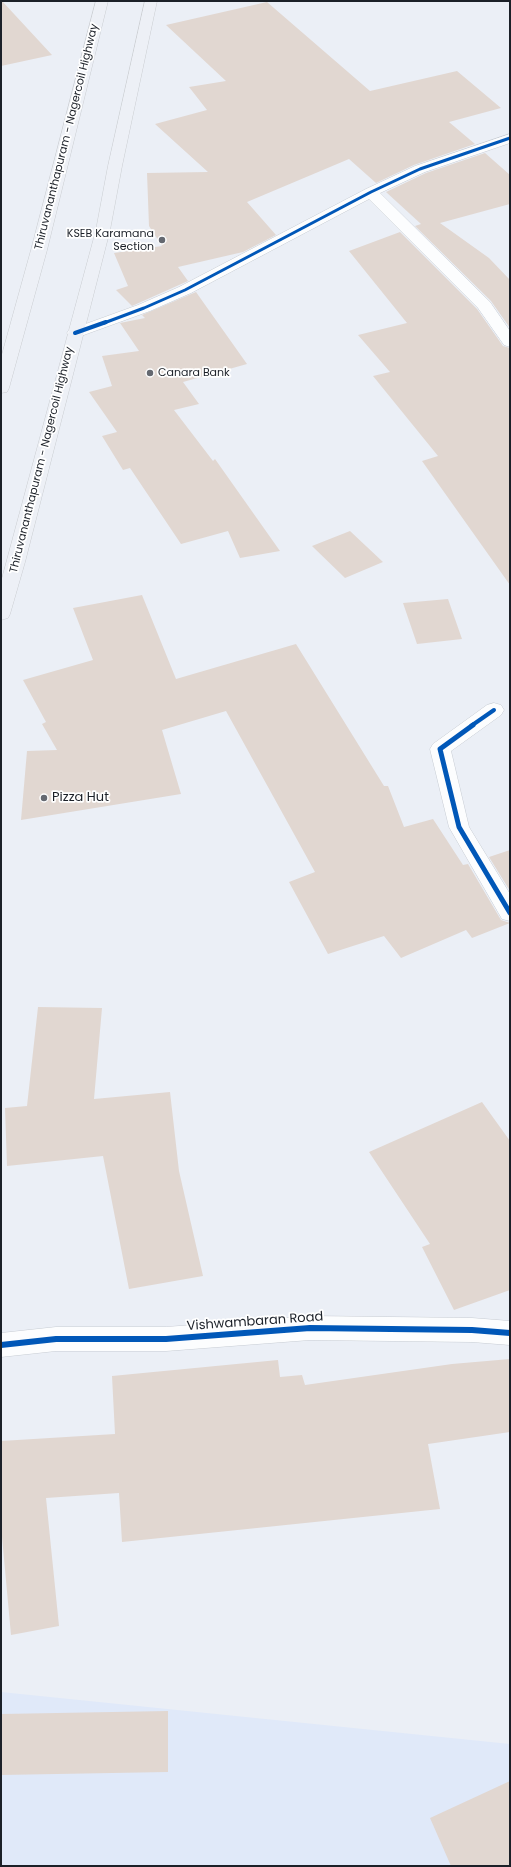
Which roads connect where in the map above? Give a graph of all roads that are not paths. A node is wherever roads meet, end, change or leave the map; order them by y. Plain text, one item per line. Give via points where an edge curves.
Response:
1 (102, 1) edge
2 (151, 1) edge
3 (510, 138) edge
4 (371, 192) junction
5 (75, 333) junction
6 (510, 342) edge
7 (1, 388) edge
8 (1, 614) edge
9 (494, 710) dead end
10 (510, 913) edge
11 (510, 1333) edge
12 (1, 1345) edge

1 - 7 main road, Thiruvananthapuram - Nagercoil Highway
2 - 5 main road, Thiruvananthapuram - Nagercoil Highway via 103,230
3 - 4 street via 420,169
4 - 5 street via 185,290
4 - 6 street via 484,305
5 - 8 main road, Thiruvananthapuram - Nagercoil Highway
9 - 10 street via 440,749 459,828
11 - 12 street, Vishwambaran Road via 472,1330 310,1328 166,1339 56,1339

